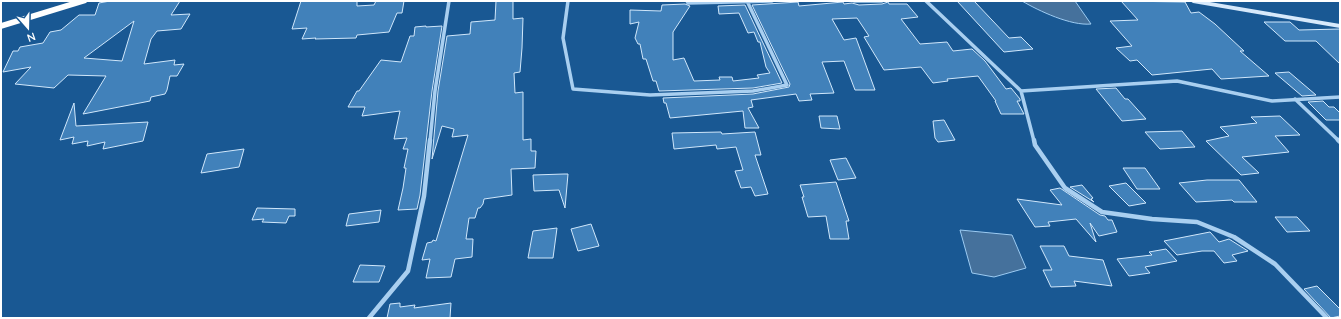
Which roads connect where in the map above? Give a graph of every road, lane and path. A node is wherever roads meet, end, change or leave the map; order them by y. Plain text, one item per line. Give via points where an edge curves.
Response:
1 (83, 1) edge
2 (449, 1) edge
3 (568, 1) edge
4 (687, 1) edge
5 (748, 1) edge
6 (772, 1) edge
7 (854, 1) edge
8 (882, 1) edge
9 (926, 1) edge
10 (1193, 1) edge
11 (1202, 2) edge
12 (1, 26) edge
13 (1340, 26) edge
14 (1021, 91) junction
15 (1340, 97) edge
16 (1295, 99) junction
17 (1340, 142) edge
18 (369, 318) edge
19 (1327, 318) edge

1 - 12 highway
2 - 18 street via 435,91 424,196 408,271
3 - 5 street via 564,38 573,89 650,95 753,91 788,85
4 - 5 street
5 - 6 street
7 - 8 street
9 - 14 street
10 - 11 street
11 - 13 street
14 - 16 street via 1177,81 1272,101
14 - 19 street via 1035,145 1065,188 1102,212 1197,222 1234,238 1275,264
15 - 16 street
16 - 17 street

